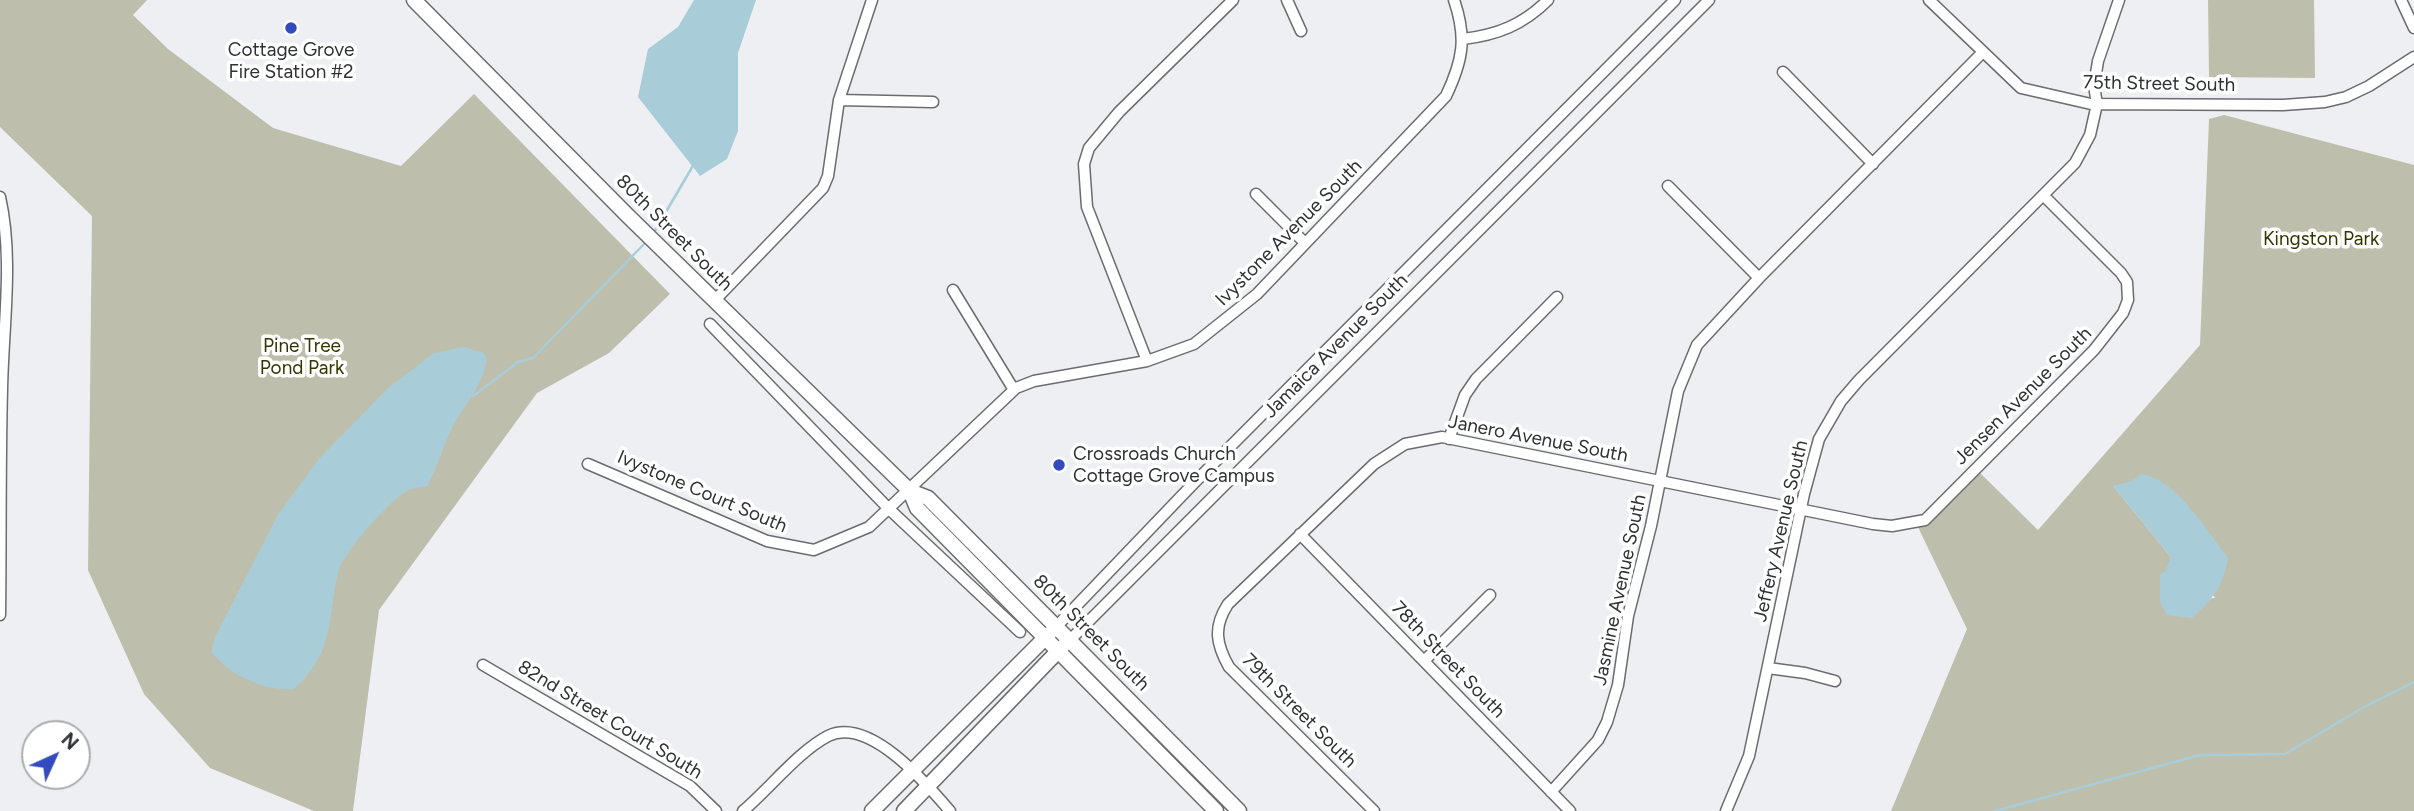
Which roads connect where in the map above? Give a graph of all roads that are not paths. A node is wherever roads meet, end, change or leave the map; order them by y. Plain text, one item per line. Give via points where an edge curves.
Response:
1 (414, 0) edge
2 (872, 0) edge
3 (1233, 0) edge
4 (1287, 0) edge
5 (1454, 0) edge
6 (1548, 0) edge
7 (1675, 0) edge
8 (1709, 0) edge
9 (1929, 0) edge
10 (2119, 0) edge
11 (2401, 0) edge
12 (2414, 27) edge
13 (1301, 30) dead end
14 (1463, 39) junction
15 (1982, 53) junction
16 (2414, 57) edge
17 (1783, 72) dead end
18 (839, 100) junction
19 (933, 102) dead end
20 (2097, 104) junction
21 (1874, 164) junction
22 (1668, 186) dead end
23 (1256, 194) dead end
24 (2043, 195) junction
25 (0, 197) edge
26 (2, 215) edge
27 (1305, 243) junction
28 (1759, 278) junction
29 (953, 290) dead end
30 (1557, 297) dead end
31 (715, 300) junction
32 (710, 324) dead end
33 (1147, 361) junction
34 (1014, 390) junction
35 (1449, 439) junction
36 (588, 464) dead end
37 (1661, 481) junction
38 (910, 491) junction
39 (889, 509) junction
40 (1801, 510) junction
41 (1300, 534) junction
42 (1490, 596) dead end
43 (0, 615) edge
44 (1057, 626) junction
45 (1216, 627) joint
46 (1020, 632) dead end
47 (1044, 639) junction
48 (1071, 639) junction
49 (1058, 652) junction
50 (1425, 660) junction
51 (483, 665) dead end
52 (1768, 668) junction
53 (1835, 681) dead end
54 (912, 772) junction
55 (928, 786) junction
56 (1551, 792) junction
57 (716, 811) edge
58 (743, 811) edge
59 (873, 811) edge
60 (904, 811) edge
61 (950, 811) edge
62 (1216, 811) edge
63 (1239, 811) edge
64 (1374, 811) edge
65 (1570, 811) edge
66 (1726, 811) edge

1 - 31 main road, 80th Street South
2 - 18 street
3 - 33 street via 1119,112 1089,148 1084,163 1087,207
4 - 13 street
5 - 14 street, Ivystone Avenue South
6 - 14 street via 1521,23 1495,35
7 - 44 street, Jamaica Avenue South
8 - 48 street, Jamaica Avenue South
9 - 15 street, 75th Street South
10 - 20 street, Jeffery Avenue South via 2098,61
11 - 12 street
14 - 27 street, Ivystone Avenue South via 1460,67 1446,96
15 - 20 street, 75th Street South via 2021,88
15 - 21 street, Jasmine Avenue South
16 - 20 street, 75th Street South via 2369,86 2325,102
17 - 21 street
18 - 19 street
18 - 31 street via 823,188
20 - 24 street, Jeffery Avenue South via 2085,148
21 - 28 street, Jasmine Avenue South
22 - 28 street
23 - 27 street
24 - 40 street, Jeffery Avenue South via 1841,401 1818,439
24 - 40 street, Jensen Avenue South via 2127,282 2128,300 2109,334 1925,520 1892,526
25 - 26 street
26 - 43 street via 6,286
27 - 33 street, Ivystone Avenue South via 1257,295 1203,338
28 - 37 street, Jasmine Avenue South via 1698,345 1685,369
29 - 34 street
30 - 35 street via 1476,379
31 - 38 main road, 80th Street South
32 - 39 street
33 - 34 street, Ivystone Avenue South via 1034,381
34 - 38 street, Ivystone Avenue South
35 - 37 street, Janero Avenue South
35 - 41 street, Janero Avenue South via 1424,438 1386,454
36 - 39 street, Ivystone Court South via 767,541 795,548 833,545 858,534
37 - 40 street, Janero Avenue South
37 - 56 street, Jasmine Avenue South via 1608,722 1598,740
38 - 39 street, Ivystone Court South
38 - 44 main road, 80th Street South via 928,498
38 - 47 main road, 80th Street South via 916,508
39 - 46 street
40 - 52 street, Jeffery Avenue South
41 - 45 street, Janero Avenue South via 1228,604
41 - 50 street, 78th Street South
42 - 50 street
44 - 47 main road, Jamaica Avenue South
44 - 48 main road, 80th Street South
45 - 64 street, 79th Street South via 1220,651 1229,667
47 - 49 main road, 80th Street South
47 - 54 main road, Jamaica Avenue South
48 - 49 main road, Jamaica Avenue South
48 - 63 main road, 80th Street South
49 - 55 main road, Jamaica Avenue South
49 - 62 main road, 80th Street South
50 - 56 street, 78th Street South
51 - 57 street, 82nd Street Court South via 690,786
52 - 53 street
52 - 66 street, Jeffery Avenue South via 1749,756
54 - 55 street
54 - 58 street via 880,744 843,731 814,745
54 - 59 main road, Jamaica Avenue South
55 - 60 main road, Jamaica Avenue South
55 - 61 street
56 - 65 street, 78th Street South

